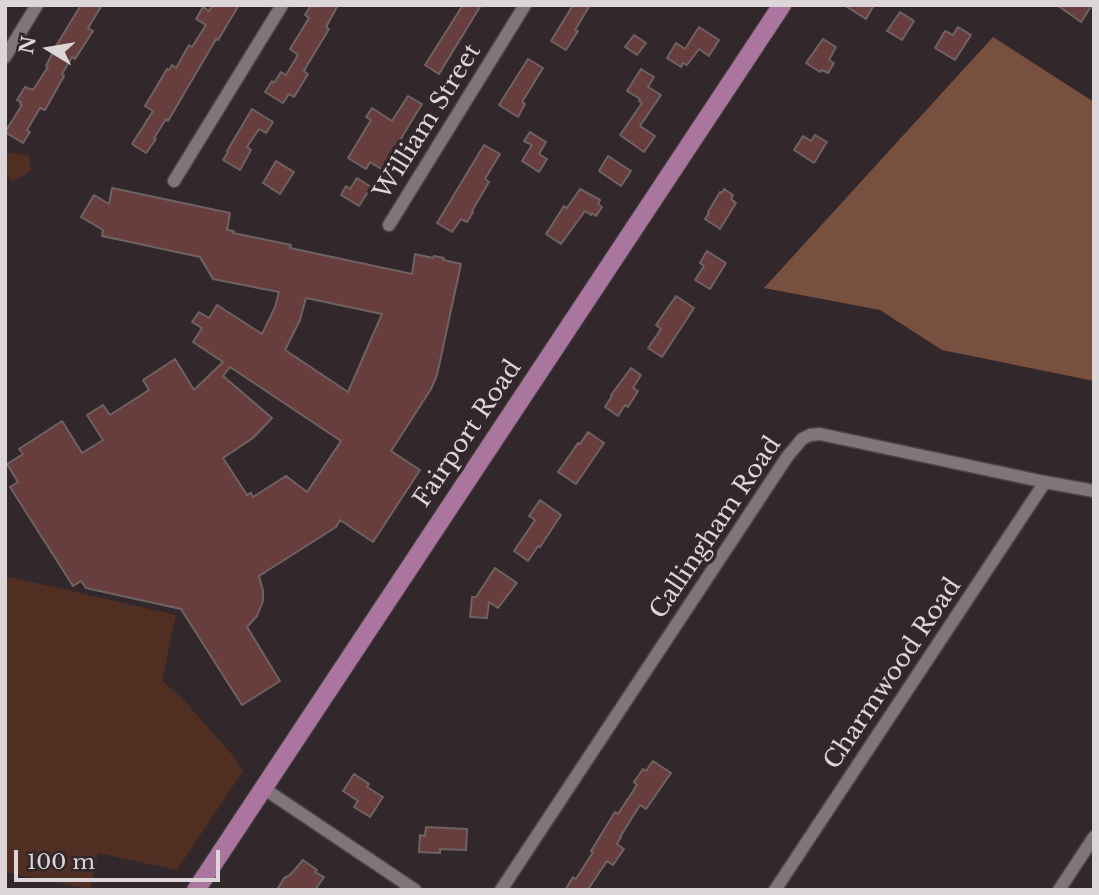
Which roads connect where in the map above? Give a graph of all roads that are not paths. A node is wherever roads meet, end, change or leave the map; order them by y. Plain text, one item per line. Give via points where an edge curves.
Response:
1 (37, 5) edge
2 (282, 5) edge
3 (525, 5) edge
4 (782, 5) edge
5 (5, 57) edge
6 (174, 181) dead end
7 (389, 225) dead end
8 (1045, 482) junction
9 (1094, 491) edge
10 (263, 788) junction
11 (1094, 838) edge
12 (196, 890) edge
13 (415, 890) edge
14 (500, 890) edge
15 (775, 890) edge
16 (1059, 890) edge

1 - 5 street
2 - 6 street
3 - 7 street, William Street
4 - 10 main road, Fairport Road
8 - 9 street, Callingham Road
8 - 14 street, Callingham Road via 820,434 802,439
8 - 15 street, Charmwood Road
10 - 12 main road, Fairport Road
10 - 13 street
11 - 16 street

